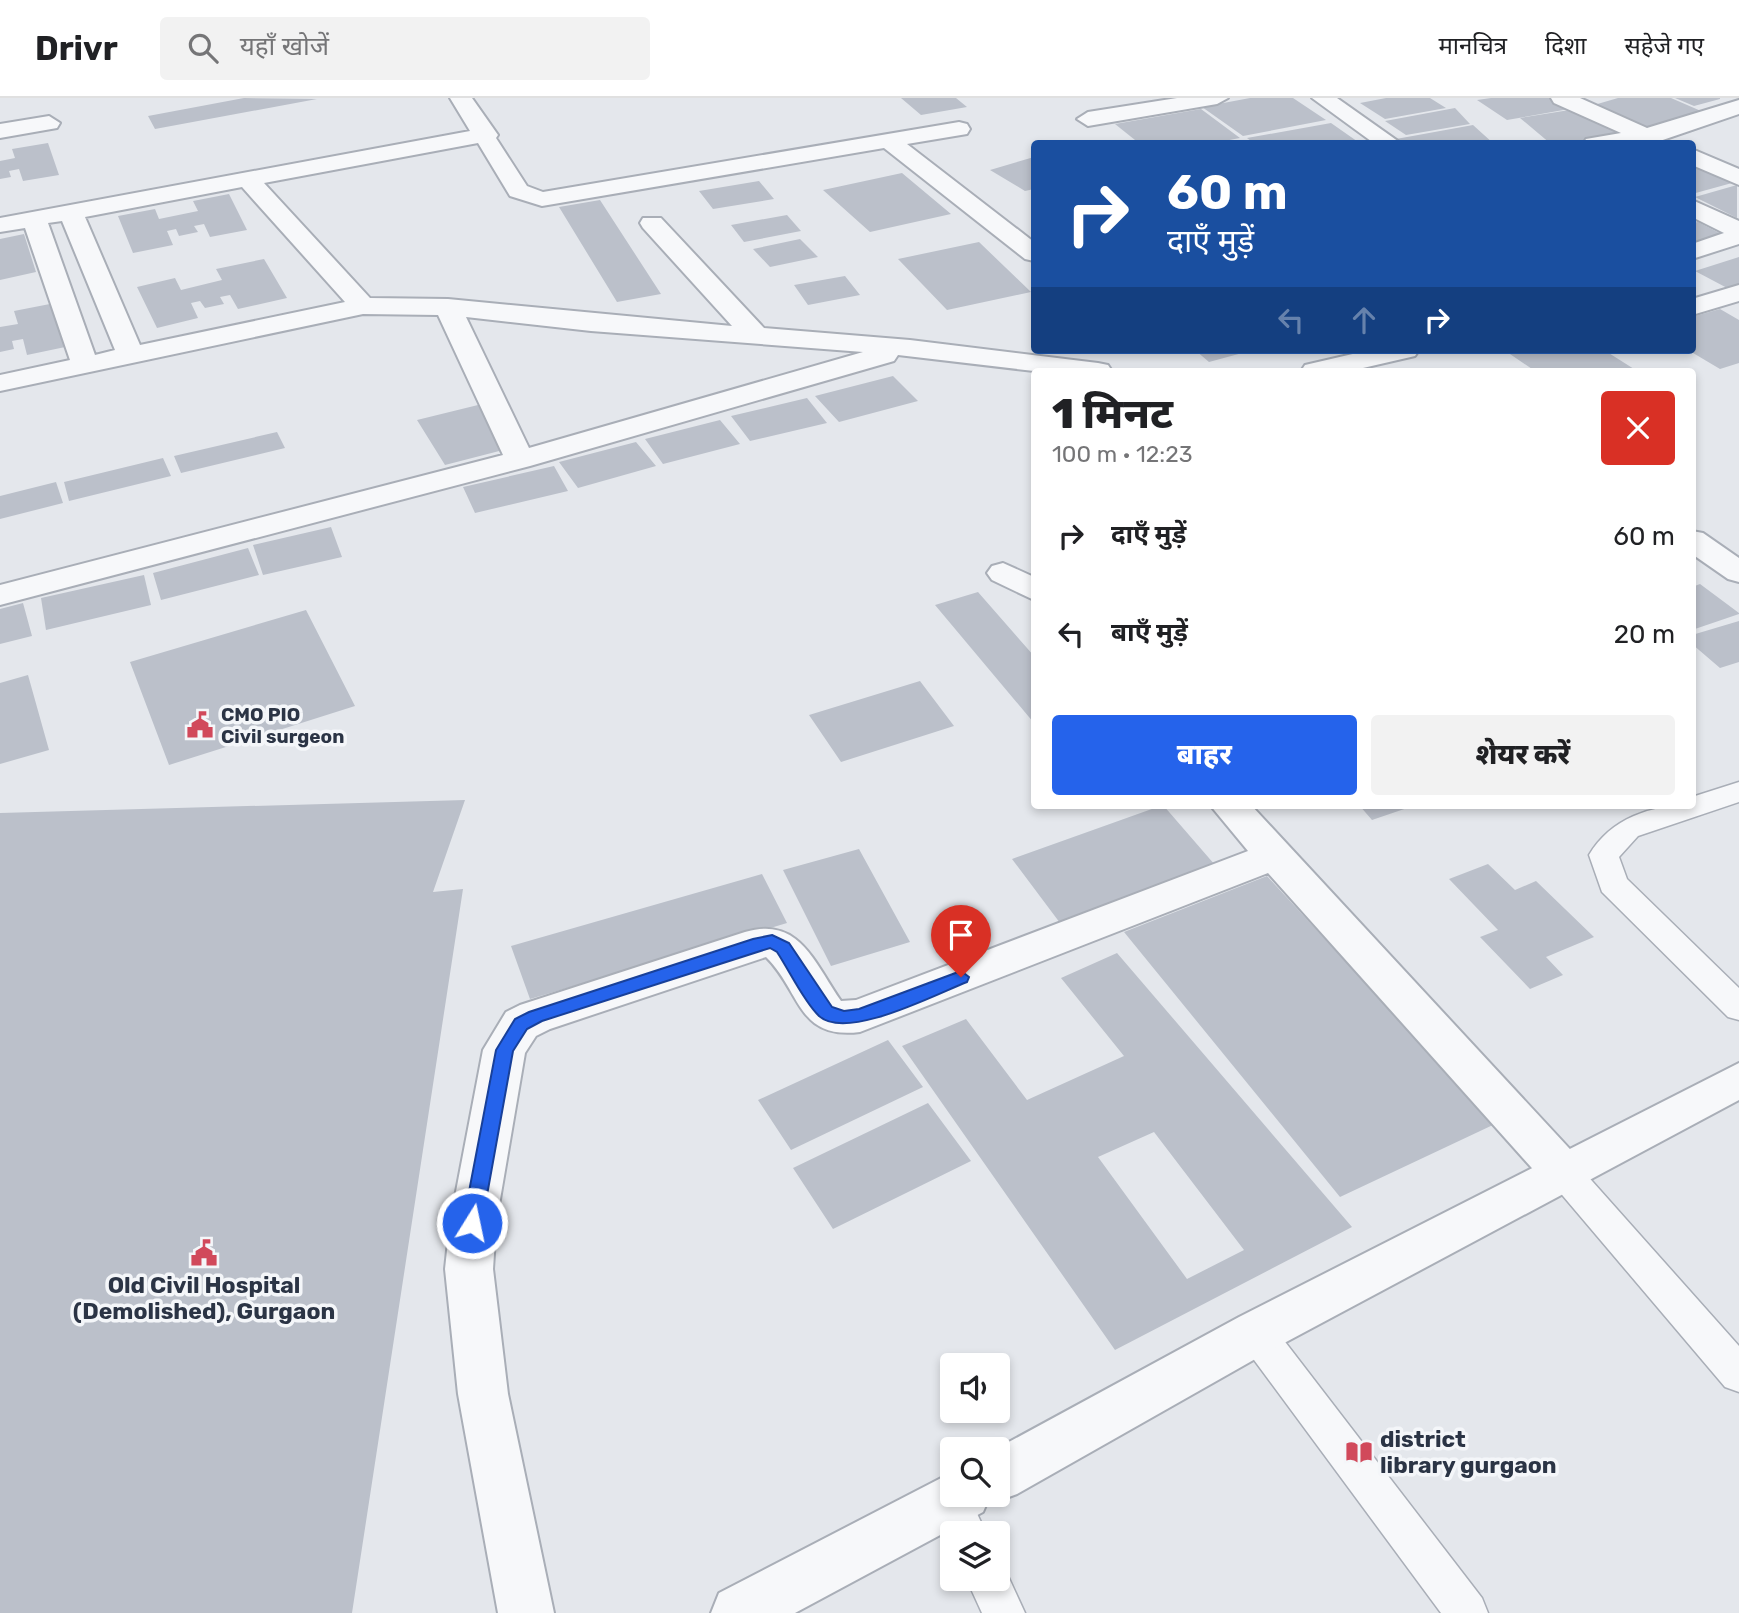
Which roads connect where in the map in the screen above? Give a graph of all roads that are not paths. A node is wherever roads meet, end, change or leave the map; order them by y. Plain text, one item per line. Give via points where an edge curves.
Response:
1 (461, 98) edge
2 (1217, 98) edge
3 (1323, 98) edge
4 (1562, 98) edge
5 (1739, 107) edge
6 (1088, 119) dead end
7 (49, 123) dead end
8 (959, 129) dead end
9 (0, 131) edge
10 (486, 135) junction
11 (1656, 139) edge
12 (1385, 140) edge
13 (890, 142) junction
14 (1696, 158) edge
15 (246, 178) junction
16 (1739, 178) edge
17 (1696, 209) edge
18 (71, 212) junction
19 (34, 219) junction
20 (652, 223) dead end
21 (0, 225) edge
22 (1739, 231) edge
23 (1739, 236) edge
24 (1696, 251) edge
25 (1031, 252) edge
26 (1739, 293) edge
27 (363, 306) junction
28 (1696, 306) edge
29 (448, 307) junction
30 (756, 336) junction
31 (910, 348) junction
32 (1388, 354) edge
33 (130, 355) junction
34 (1052, 358) edge
35 (85, 365) junction
36 (1087, 368) edge
37 (1328, 368) edge
38 (0, 383) edge
39 (520, 460) junction
40 (1696, 543) edge
41 (1739, 572) edge
42 (1003, 573) dead end
43 (1031, 588) edge
44 (0, 595) edge
45 (1739, 792) edge
46 (1696, 806) edge
47 (1232, 809) edge
48 (1688, 809) edge
49 (1273, 856) junction
50 (1739, 1008) edge
51 (1739, 1080) edge
52 (1564, 1172) junction
53 (1256, 1333) junction
54 (1739, 1374) edge
55 (1010, 1469) edge
56 (960, 1510) edge
57 (993, 1591) edge
58 (526, 1613) edge
59 (739, 1613) edge
60 (1004, 1613) edge
61 (1467, 1613) edge

1 - 10 street
2 - 6 street
3 - 12 street
4 - 11 street
5 - 11 street
7 - 9 street
8 - 13 street
10 - 13 street via 518,191 542,199
10 - 15 street
13 - 25 street
14 - 16 street
15 - 18 street
15 - 27 street
17 - 22 street
18 - 19 street
18 - 33 street
19 - 21 street
19 - 35 street
20 - 30 street
23 - 24 street
26 - 28 street
27 - 29 street
27 - 33 street
29 - 30 street
29 - 39 street
30 - 31 street
31 - 34 street
31 - 39 street
32 - 37 street
33 - 35 street
34 - 36 street
35 - 38 street
39 - 44 street
40 - 41 street
42 - 43 street
45 - 46 lane
47 - 49 street
48 - 50 lane via 1628,829 1604,855 1614,884
49 - 52 street
49 - 58 street via 860,1016 844,1018 826,1012 783,948 772,942 521,1024 505,1050 472,1223 469,1269 484,1394
51 - 52 street
52 - 53 street
52 - 54 lane
53 - 55 street
53 - 61 lane
56 - 59 street
57 - 60 lane

